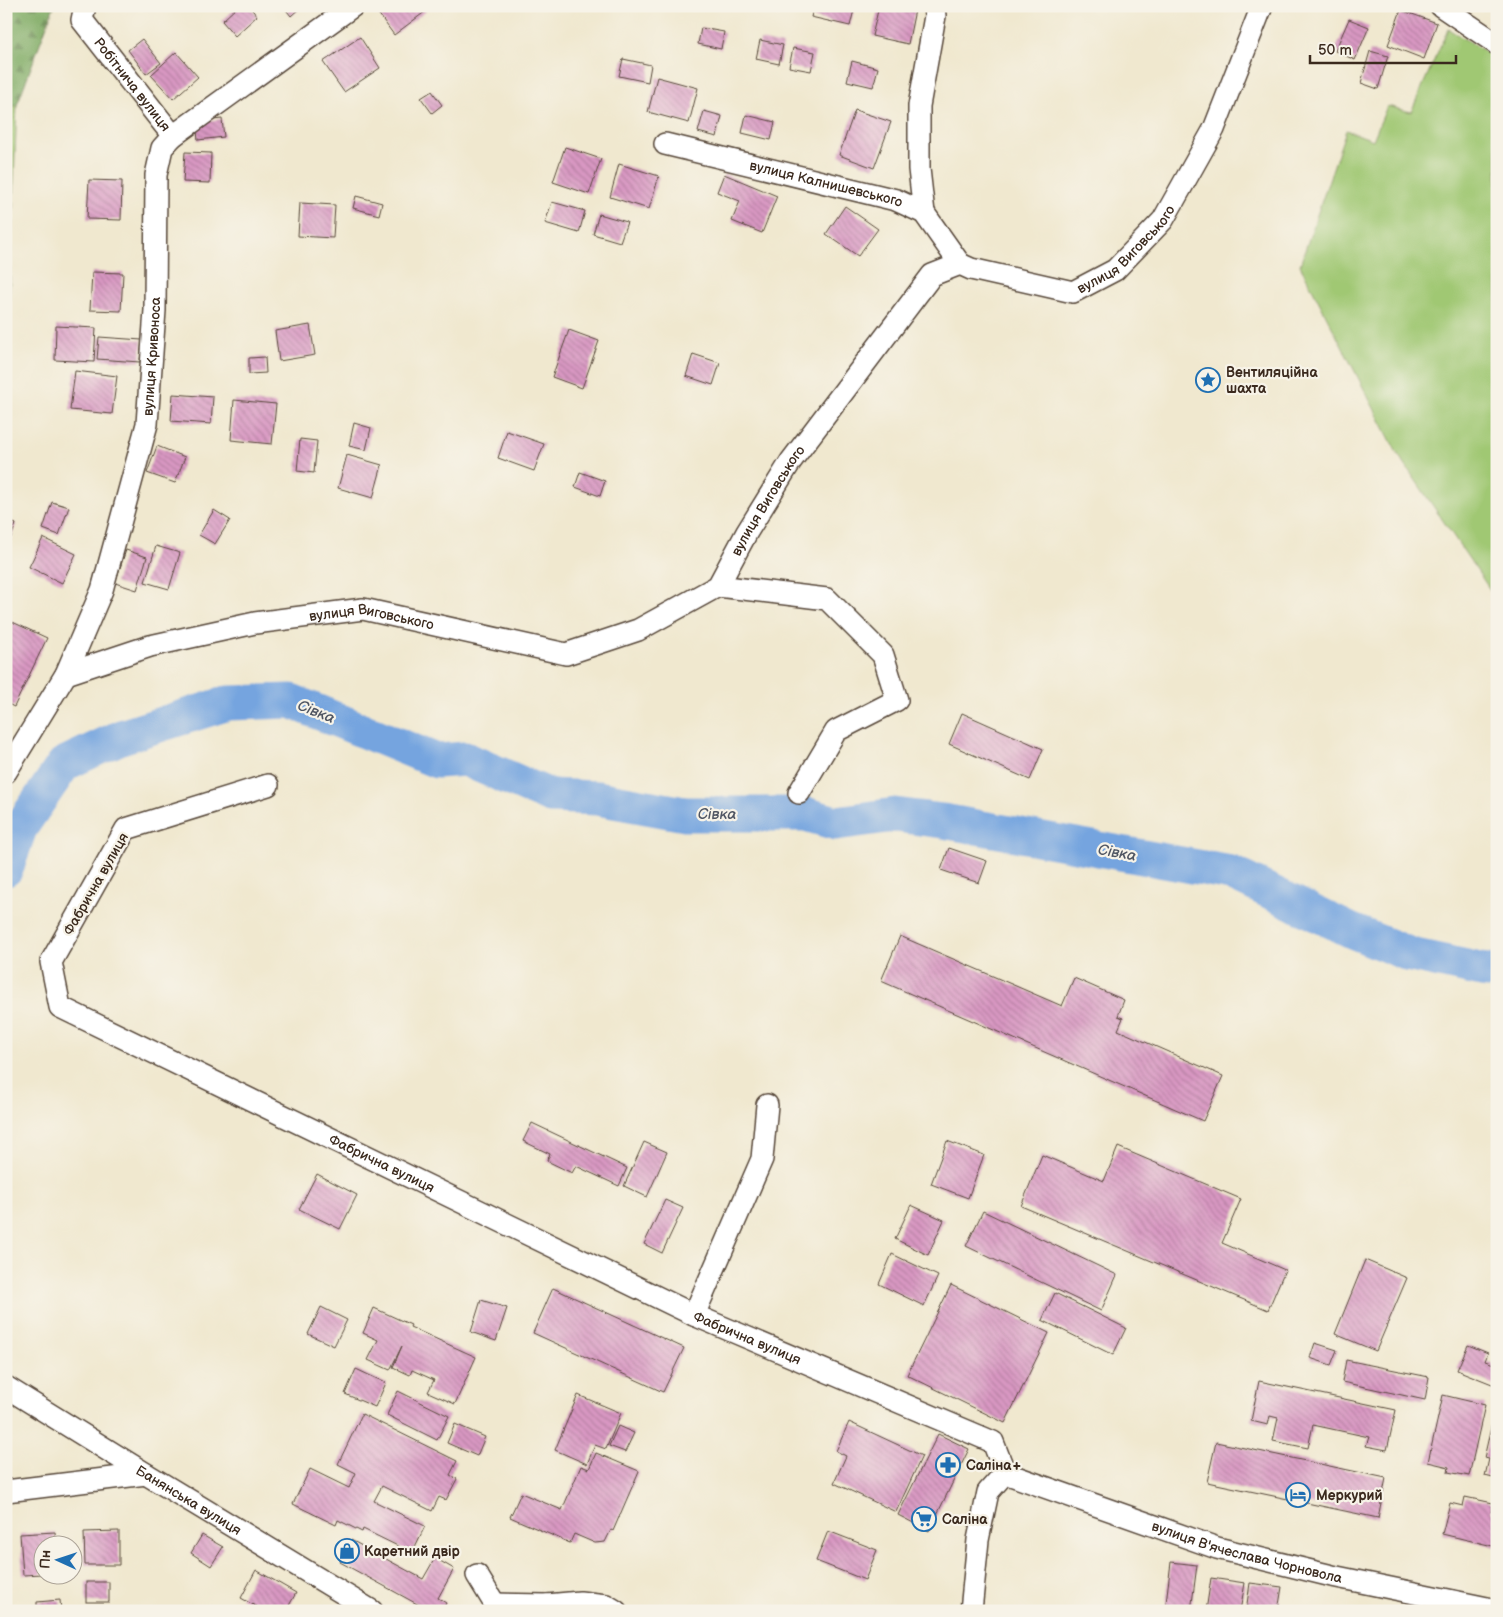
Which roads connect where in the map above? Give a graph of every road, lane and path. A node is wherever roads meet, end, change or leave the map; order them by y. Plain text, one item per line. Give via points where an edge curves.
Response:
1 (85, 6) edge
2 (353, 6) edge
3 (934, 6) edge
4 (1262, 6) edge
5 (1441, 6) edge
6 (1497, 44) edge
7 (173, 136) junction
8 (665, 144) dead end
9 (924, 213) junction
10 (960, 264) junction
11 (718, 586) junction
12 (66, 674) junction
13 (6, 772) edge
14 (268, 785) dead end
15 (799, 793) dead end
16 (767, 1105) dead end
17 (694, 1315) junction
18 (6, 1387) edge
19 (1005, 1473) junction
20 (146, 1474) junction
21 (6, 1490) edge
22 (476, 1574) dead end
23 (497, 1607) edge
24 (543, 1608) edge
25 (1497, 1610) edge
26 (372, 1611) edge
27 (616, 1611) edge
28 (971, 1611) edge

1 - 7 street, Робітнича вулиця via 82,20
2 - 7 street, вулиця Кривоноса
3 - 9 street via 919,106 919,169
4 - 10 street, вулиця Виговського via 1214,129 1163,220 1115,270 1073,292
5 - 6 street
7 - 12 street, вулиця Кривоноса via 162,148 156,175 155,310 147,424 102,590
8 - 9 street, вулиця Калнишевського via 896,200
9 - 10 street, вулиця Калнишевського
10 - 11 street, вулиця Виговського via 932,275 860,369 791,461
11 - 12 street, вулиця Виговського via 638,630 566,654 363,609 255,623 198,635 150,646
11 - 15 street via 828,599 883,655 897,700 836,731
12 - 13 street, вулиця Кривоноса
14 - 17 street, Фабрична вулиця via 126,829 51,962 60,1007
16 - 17 street via 762,1159
17 - 19 street, Фабрична вулиця via 993,1442
18 - 20 street, Банянська вулиця
19 - 25 street, вулиця В'ячеслава Чорновола via 1217,1548
19 - 28 street via 988,1492 978,1540
20 - 21 street
20 - 26 street, Банянська вулиця
22 - 23 street
23 - 24 street
24 - 27 street via 580,1602 606,1604

